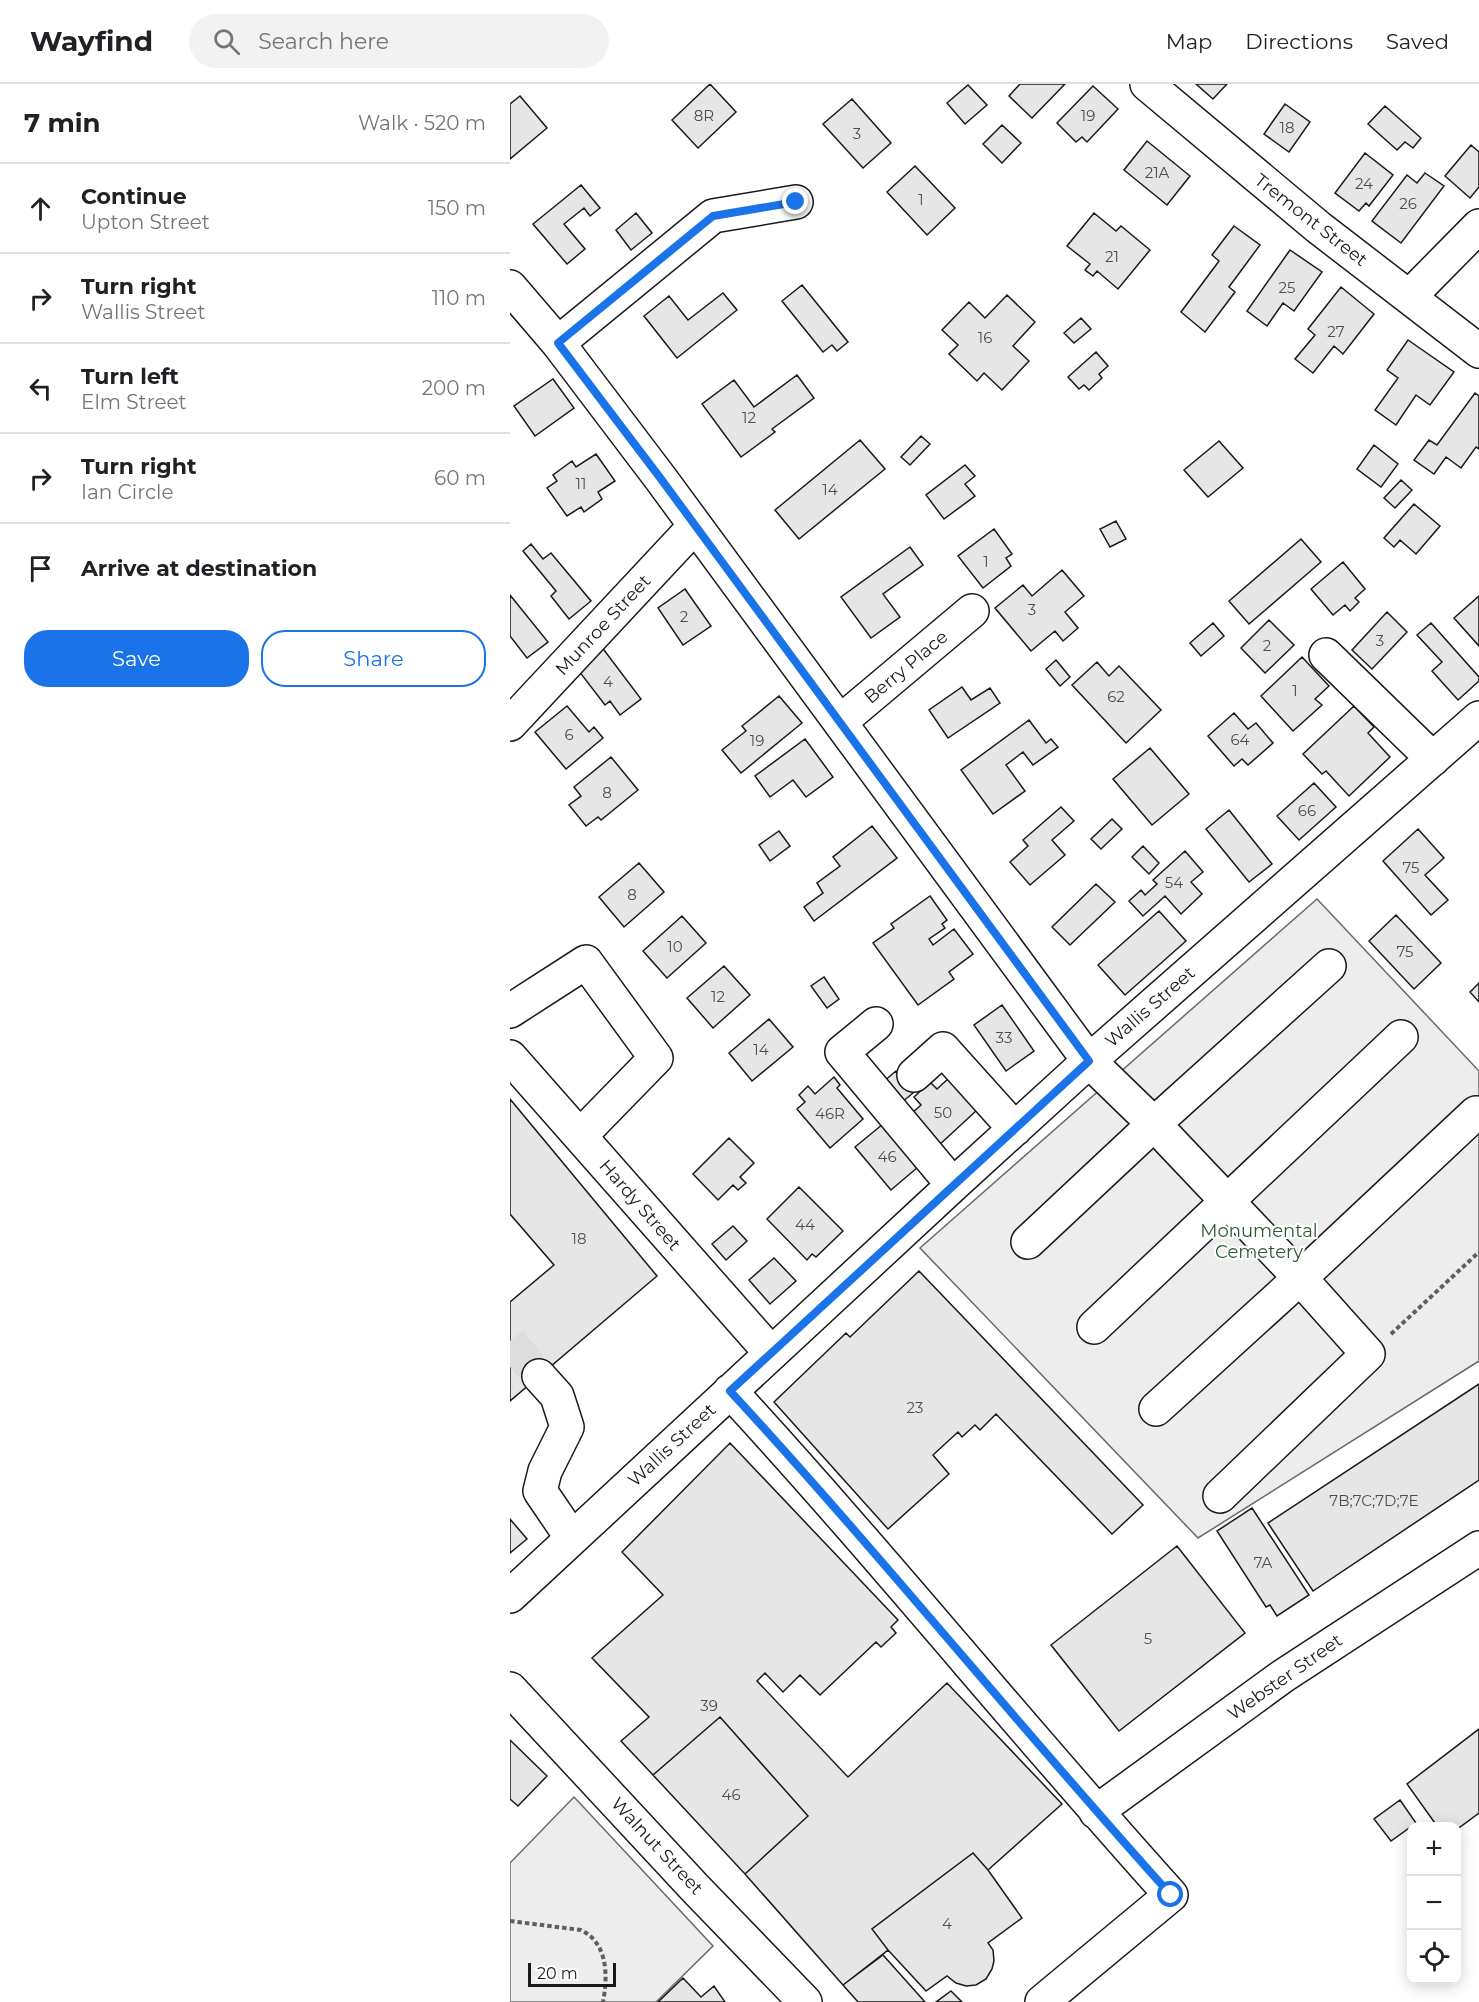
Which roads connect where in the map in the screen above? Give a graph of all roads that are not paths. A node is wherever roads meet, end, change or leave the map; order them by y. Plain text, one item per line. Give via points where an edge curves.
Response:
1 (1147, 84) edge
2 (796, 202) dead end
3 (1479, 226) edge
4 (510, 287) edge
5 (1409, 297) junction
6 (558, 343) junction
7 (1479, 351) edge
8 (695, 526) junction
9 (972, 611) dead end
10 (1326, 655) dead end
11 (513, 713) edge
12 (1479, 718) edge
13 (840, 722) junction
14 (1432, 759) junction
15 (1329, 966) dead end
16 (510, 1011) edge
17 (876, 1024) dead end
18 (1401, 1037) dead end
19 (510, 1057) edge
20 (1089, 1061) junction
21 (914, 1075) dead end
22 (1476, 1113) dead end
23 (1154, 1124) junction
24 (1015, 1129) junction
25 (580, 1136) junction
26 (953, 1185) junction
27 (1227, 1201) junction
28 (1028, 1242) dead end
29 (1300, 1278) junction
30 (1094, 1327) dead end
31 (771, 1353) junction
32 (539, 1376) tunnel mouth
33 (730, 1391) junction
34 (1156, 1409) dead end
35 (1220, 1496) dead end
36 (572, 1538) junction
37 (1479, 1548) edge
38 (510, 1596) edge
39 (510, 1689) edge
40 (1096, 1812) junction
41 (806, 2002) edge
42 (1042, 2002) edge

1 - 5 street, Tremont Street via 1267,186
2 - 6 street via 713,216
3 - 5 street
4 - 6 street
5 - 7 street, Tremont Street
6 - 8 street
8 - 11 street, Munroe Street
8 - 13 street
9 - 13 street, Berry Place
10 - 14 street
12 - 14 street, Wallis Street
13 - 20 street
14 - 20 street, Wallis Street
15 - 23 street
16 - 25 street via 586,962 657,1058
17 - 26 street via 842,1052
18 - 27 street
19 - 25 street, Hardy Street
20 - 23 street
20 - 24 street, Wallis Street
21 - 24 street via 943,1049
22 - 29 street
23 - 27 street
23 - 28 street
24 - 26 street, Wallis Street
25 - 31 street, Hardy Street
26 - 31 street, Wallis Street
27 - 29 street
27 - 30 street
29 - 34 street
29 - 35 street via 1368,1354
31 - 33 street, Wallis Street
32 - 36 street via 557,1396 567,1427 540,1491
33 - 36 street, Wallis Street
33 - 40 street
36 - 38 street, Wallis Street
37 - 40 street, Webster Street via 1283,1676
39 - 41 street, Walnut Street
40 - 42 street via 1171,1895

